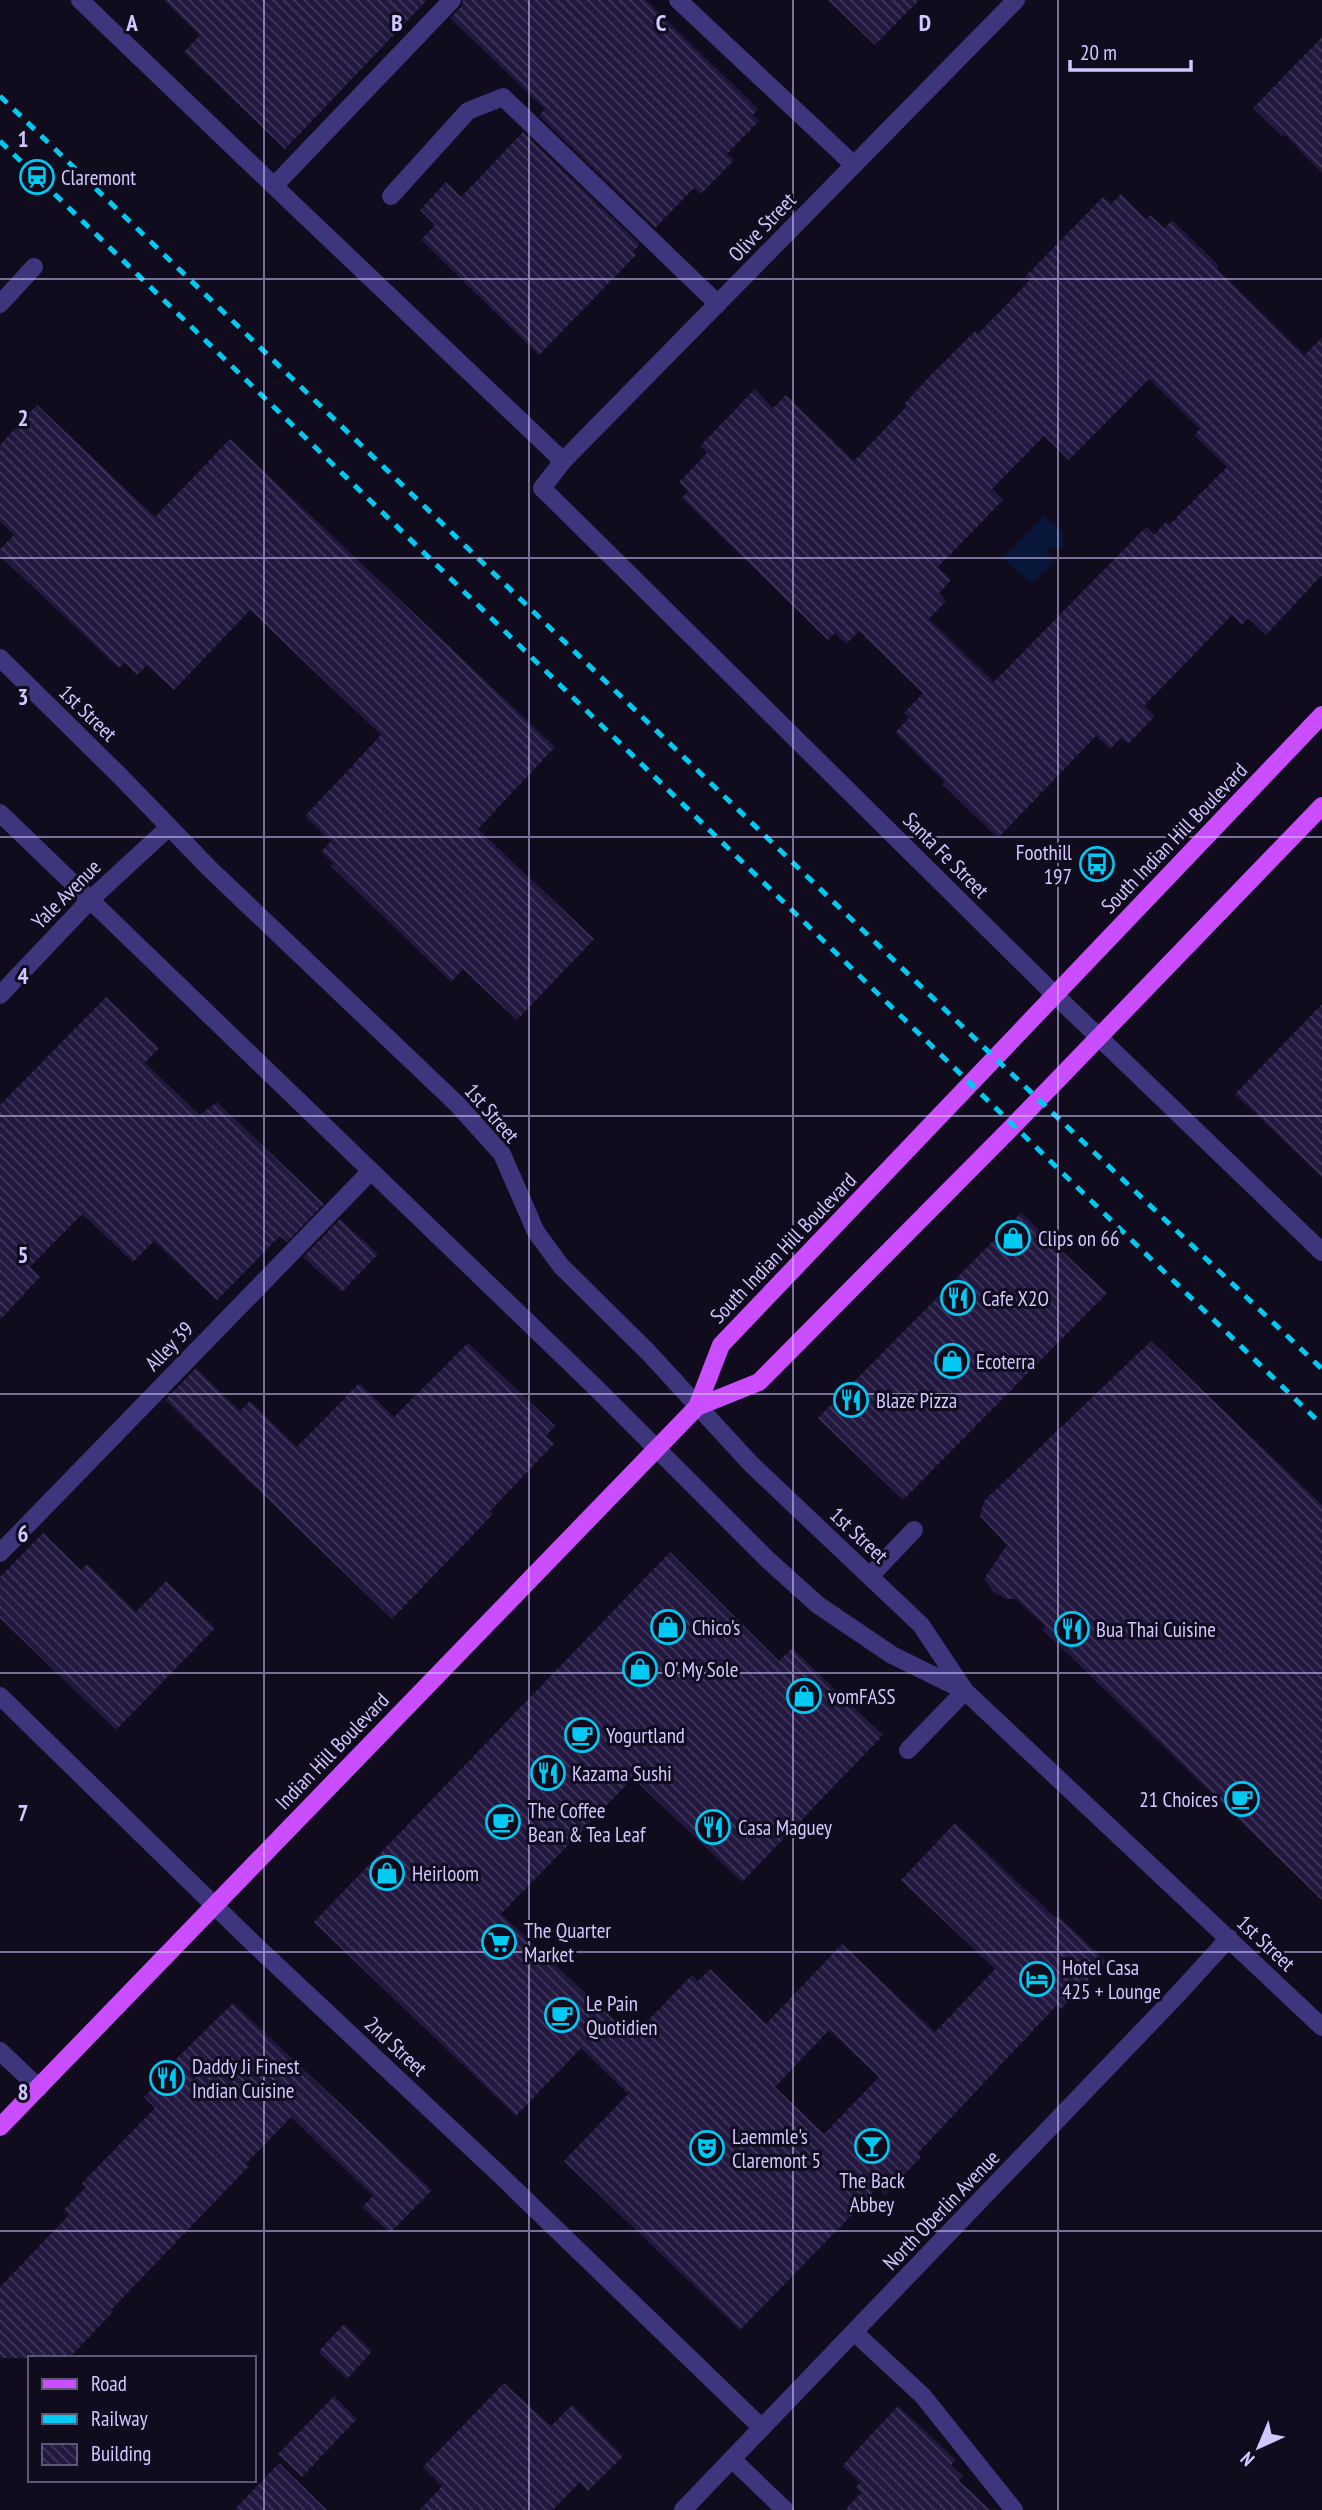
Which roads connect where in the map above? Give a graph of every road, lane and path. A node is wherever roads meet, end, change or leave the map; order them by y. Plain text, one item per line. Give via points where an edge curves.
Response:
1 (80, 0) edge
2 (452, 0) edge
3 (678, 0) edge
4 (1016, 0) edge
5 (854, 165) junction
6 (274, 186) junction
7 (391, 196) dead end
8 (34, 267) dead end
9 (0, 304) edge
10 (718, 304) junction
11 (563, 461) junction
12 (542, 488) joint
13 (0, 658) edge
14 (1322, 715) edge
15 (1322, 806) edge
16 (0, 813) edge
17 (168, 828) junction
18 (90, 900) junction
19 (0, 995) edge
20 (1055, 995) junction
21 (1099, 1037) junction
22 (371, 1171) junction
23 (1322, 1252) edge
24 (697, 1407) junction
25 (657, 1449) junction
26 (914, 1530) dead end
27 (0, 1553) edge
28 (870, 1576) junction
29 (965, 1691) junction
30 (0, 1696) edge
31 (908, 1750) dead end
32 (214, 1905) junction
33 (1229, 1938) junction
34 (1322, 2027) edge
35 (0, 2051) edge
36 (39, 2088) junction
37 (0, 2127) edge
38 (855, 2333) junction
39 (762, 2428) junction
40 (733, 2460) junction
41 (683, 2510) edge
42 (785, 2510) edge
43 (1014, 2510) edge

1 - 6 street
2 - 6 street
3 - 5 street
4 - 5 street, Olive Street
5 - 10 street, Olive Street
6 - 11 street
7 - 10 street via 468,111 503,97
8 - 9 street
10 - 11 street, Olive Street
11 - 12 street, Olive Street
12 - 20 street, Santa Fe Street
13 - 17 street, 1st Street
14 - 20 main road, South Indian Hill Boulevard
15 - 21 main road
16 - 18 street, 1st Street
17 - 18 street, Yale Avenue
17 - 24 street, 1st Street via 457,1104 502,1154 536,1233 561,1266
18 - 19 street, Yale Avenue
18 - 22 street, 1st Street
20 - 21 street, Santa Fe Street
20 - 24 main road, South Indian Hill Boulevard via 721,1345
21 - 23 street, Santa Fe Street
21 - 24 main road via 759,1382
22 - 25 street, 1st Street
22 - 27 street, Alley 39
24 - 25 main road, Indian Hill Boulevard
24 - 28 street, 1st Street
25 - 29 street, 1st Street via 817,1605 891,1655
25 - 32 main road, Indian Hill Boulevard
26 - 28 street
28 - 29 street, 1st Street via 921,1625
29 - 31 street
29 - 33 street, 1st Street
30 - 32 street, 2nd Street
32 - 36 main road, Indian Hill Boulevard
32 - 39 street, 2nd Street
33 - 34 street, 1st Street
33 - 38 street, North Oberlin Avenue
35 - 36 street
36 - 37 main road, Indian Hill Boulevard
38 - 39 street, North Oberlin Avenue
38 - 43 street via 923,2396
39 - 40 street, North Oberlin Avenue
40 - 41 street, North Oberlin Avenue
40 - 42 street

